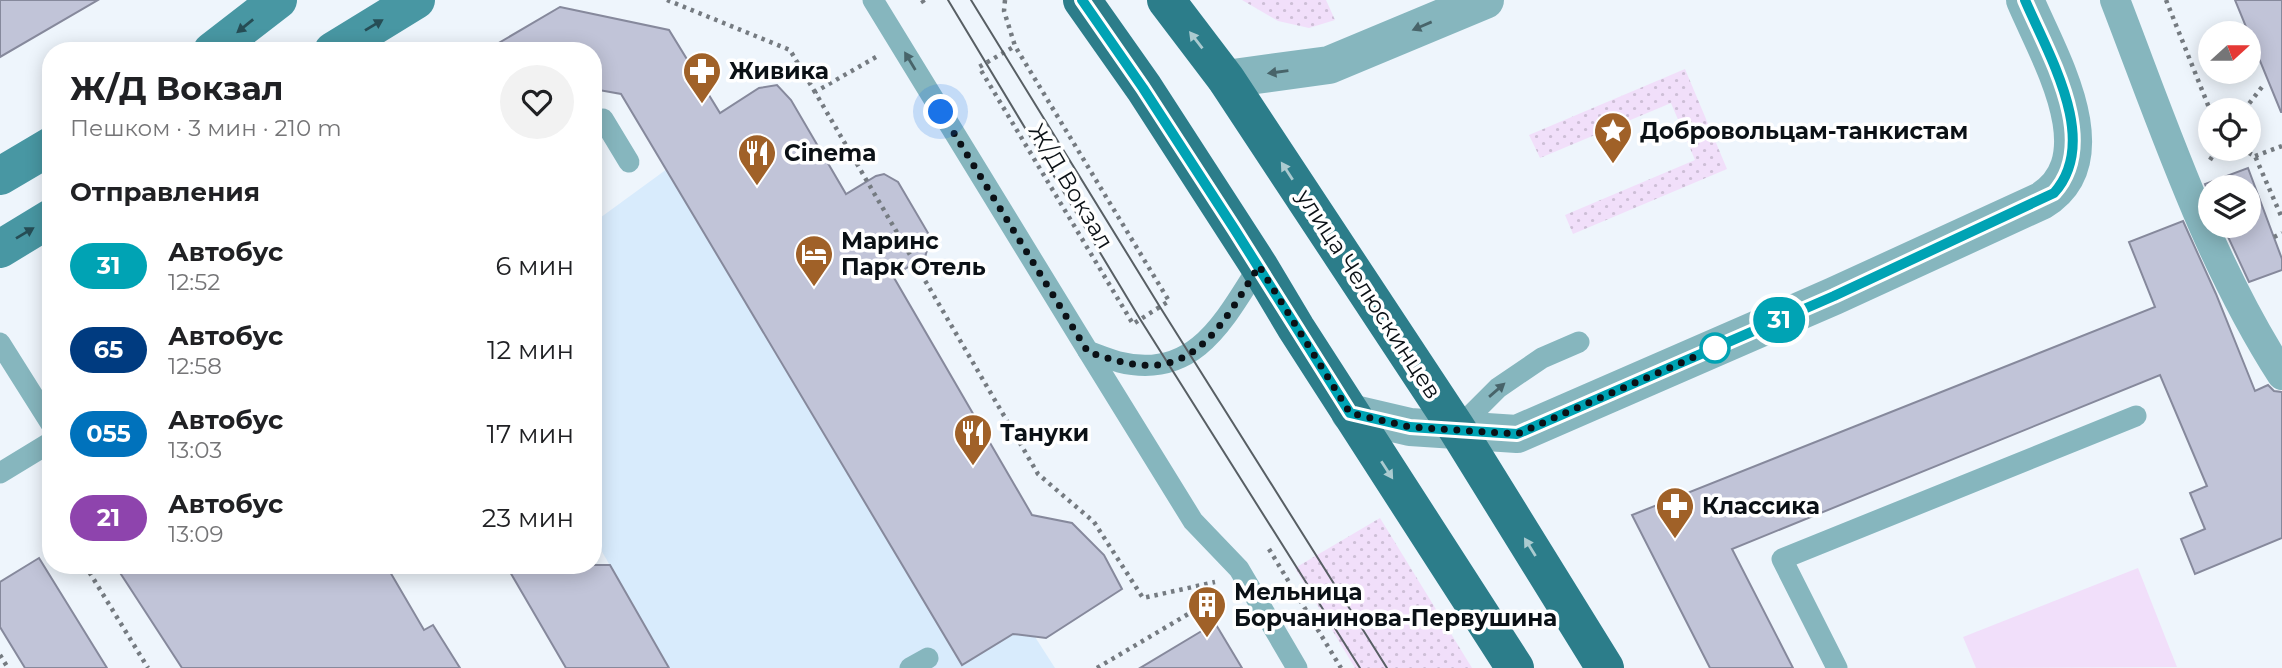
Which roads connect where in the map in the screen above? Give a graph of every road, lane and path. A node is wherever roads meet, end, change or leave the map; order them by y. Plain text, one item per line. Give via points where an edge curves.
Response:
1 (278, 0) edge
2 (416, 0) edge
3 (667, 0) edge
4 (873, 0) edge
5 (1005, 0) edge
6 (1082, 0) edge
7 (1166, 0) edge
8 (1485, 0) edge
9 (2025, 0) edge
10 (2115, 0) edge
11 (2166, 0) edge
12 (224, 42) edge
13 (348, 42) edge
14 (900, 44) junction
15 (1015, 46) junction
16 (1226, 79) junction
17 (2262, 87) dead end
18 (815, 92) junction
19 (2205, 98) edge
20 (2253, 98) edge
21 (602, 120) edge
22 (2282, 146) edge
23 (42, 151) edge
24 (2261, 154) edge
25 (2257, 161) edge
26 (629, 162) dead end
27 (0, 176) edge
28 (2282, 218) edge
29 (42, 223) edge
30 (2282, 233) edge
31 (2274, 237) dead end
32 (0, 249) edge
33 (1259, 266) junction
34 (0, 342) edge
35 (1579, 342) dead end
36 (1088, 352) junction
37 (2282, 375) edge
38 (42, 410) edge
39 (1350, 413) junction
40 (2136, 416) dead end
41 (1457, 429) junction
42 (42, 447) edge
43 (0, 473) edge
44 (1269, 549) dead end
45 (91, 574) edge
46 (1219, 581) dead end
47 (1226, 592) dead end
48 (0, 655) edge
49 (8, 668) edge
50 (148, 668) edge
51 (1097, 668) edge
52 (1297, 668) edge
53 (1341, 668) edge
54 (1515, 668) edge
55 (1605, 668) edge
56 (1838, 668) edge

1 -> 12 main road
13 -> 2 main road
3 - 18 path via 790,50
4 - 14 lane
5 - 15 path, Ж/Д Вокзал
6 - 33 main road
16 -> 7 main road, улица Челюскинцев
8 -> 16 street via 1329,65
9 - 41 street via 2072,122 2070,167 2054,193 1834,296 1517,434
10 - 37 street via 2220,261 2254,332
11 - 19 path
14 - 18 path
36 -> 14 lane
15 - 15 path, Ж/Д Вокзал via 979,67 1133,324 1169,301
41 -> 16 main road, улица Челюскинцев
17 - 20 path
18 - 46 path via 1038,474 1094,522 1143,598
21 - 26 lane
22 - 24 path
23 - 27 main road
25 - 28 path
32 -> 29 main road
30 - 31 path
33 - 36 lane via 1214,334 1189,353 1169,363 1121,363
33 - 39 main road
34 - 38 lane
41 -> 35 lane via 1498,388
36 - 52 lane via 1193,522 1239,569
39 - 41 street via 1410,427
39 -> 54 main road
40 - 56 lane via 1782,559
55 -> 41 main road, улица Челюскинцев
42 - 43 lane
44 - 53 path
45 - 50 path
47 - 51 path
48 - 49 path

